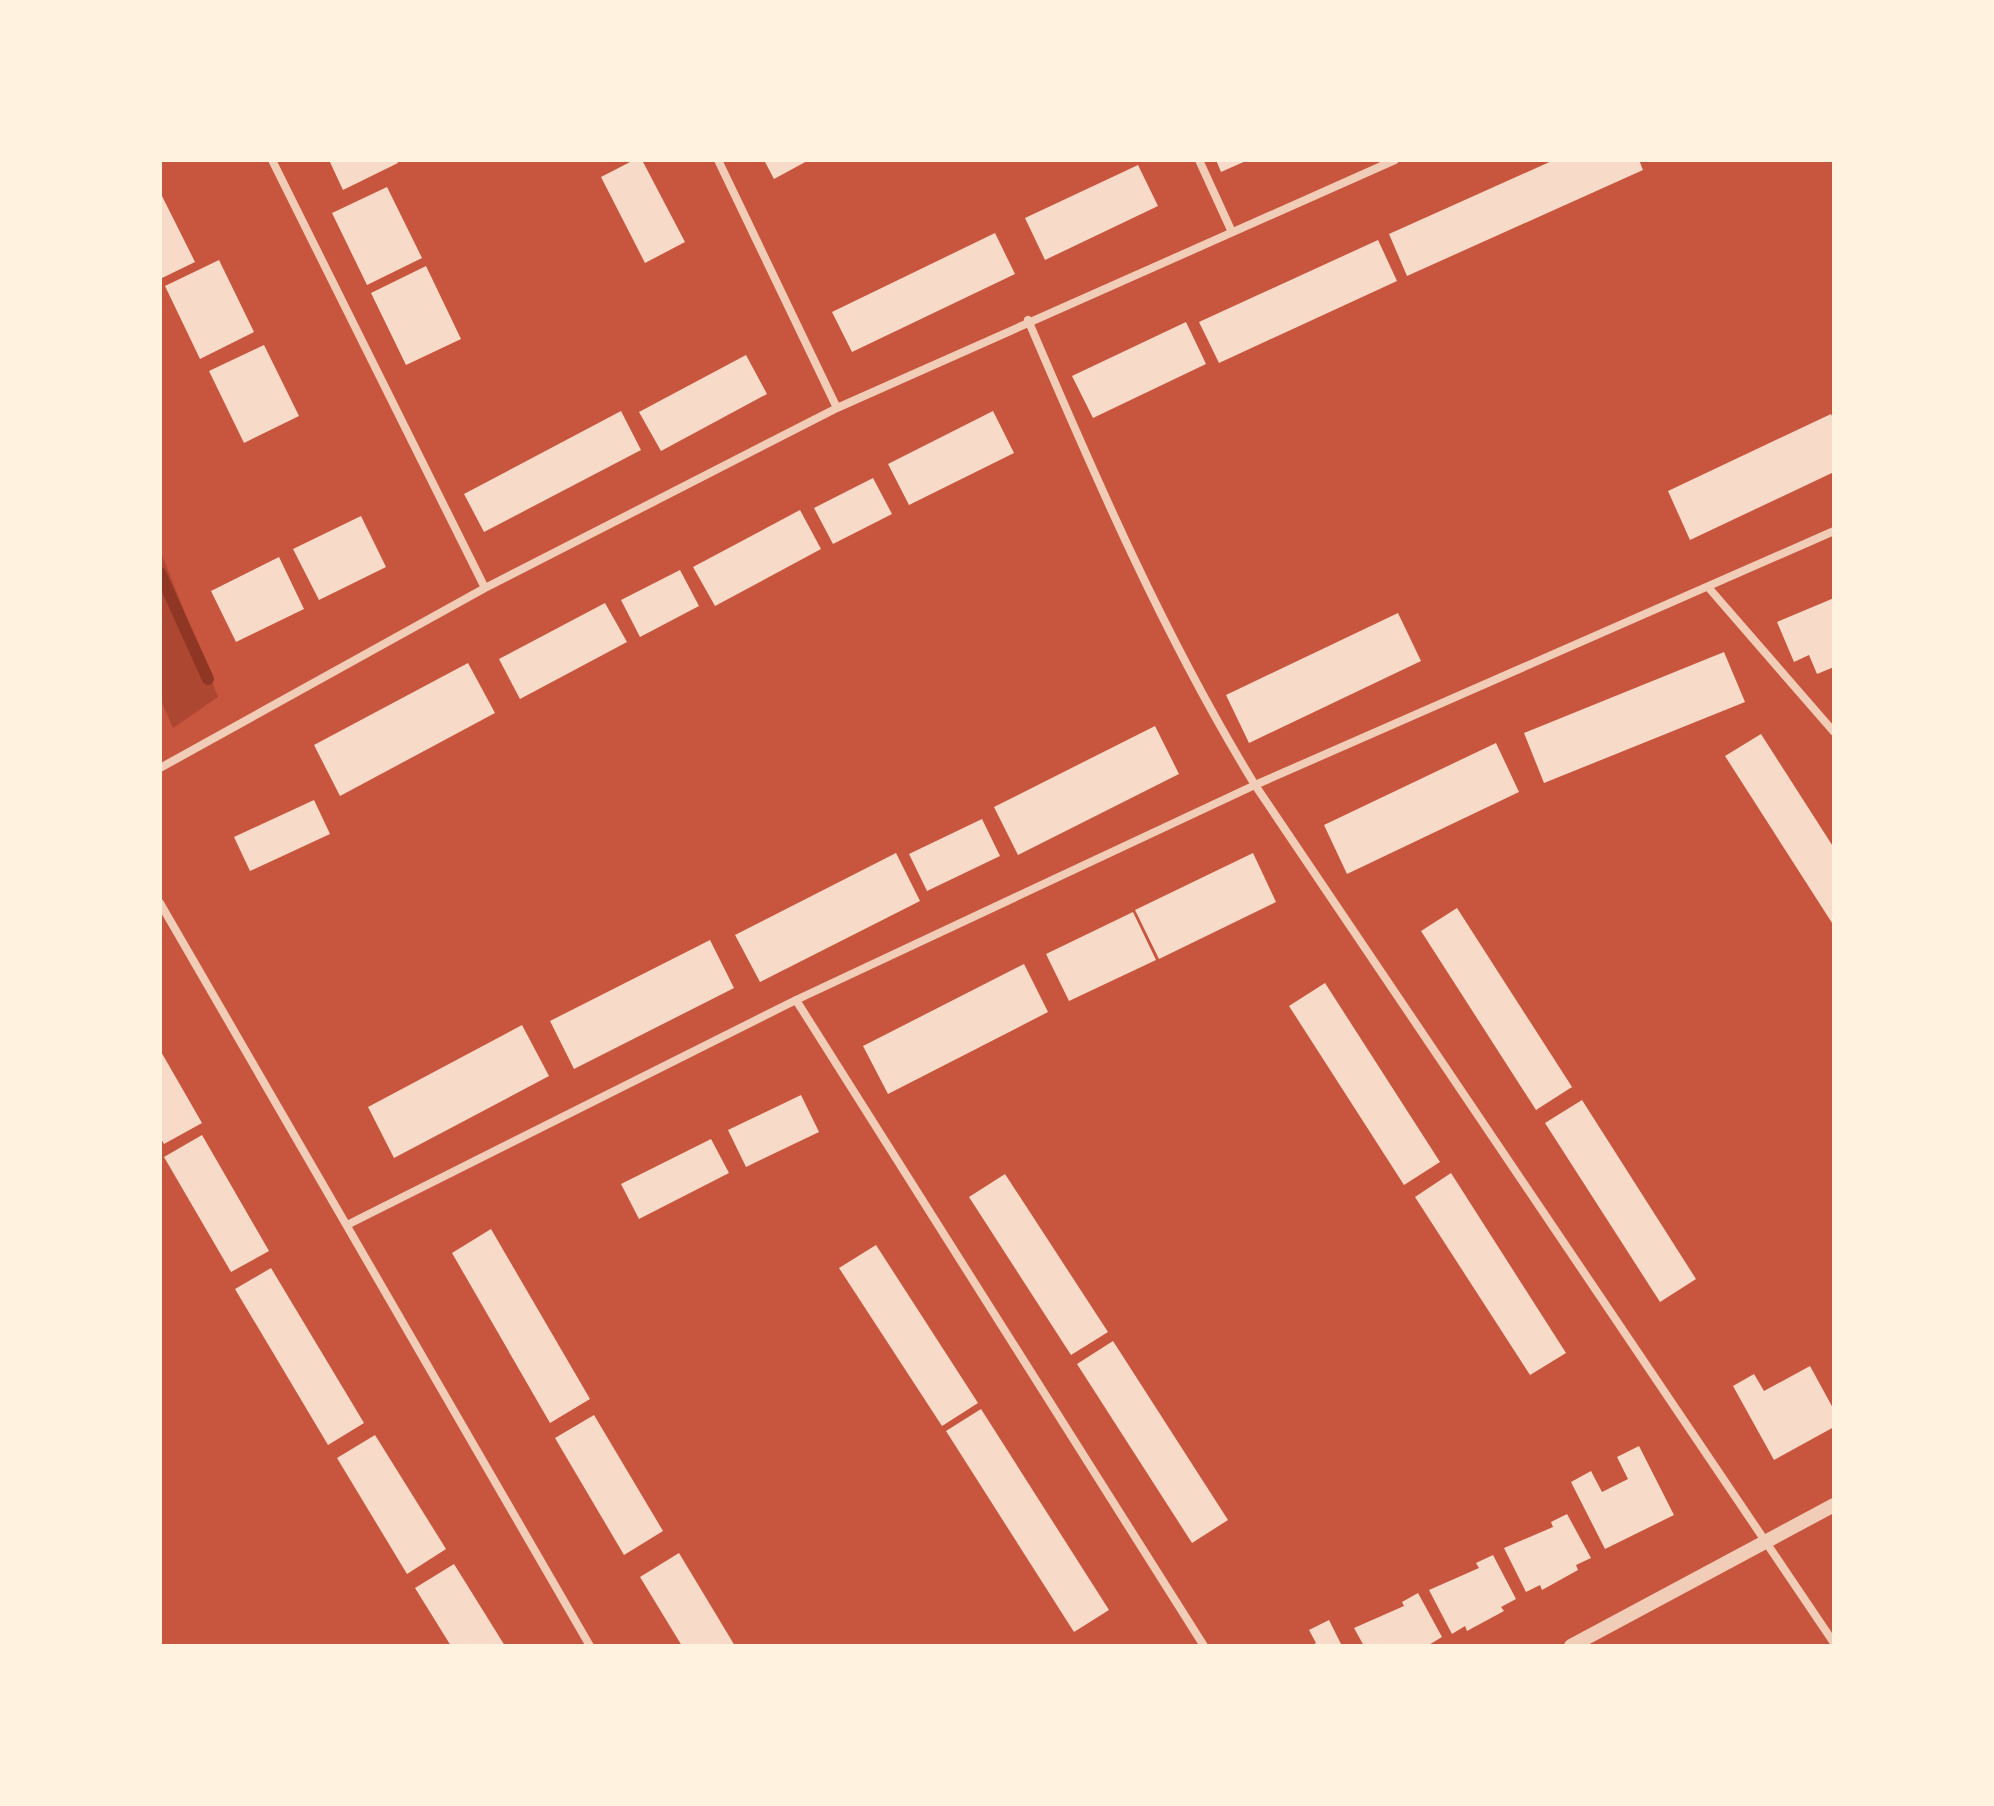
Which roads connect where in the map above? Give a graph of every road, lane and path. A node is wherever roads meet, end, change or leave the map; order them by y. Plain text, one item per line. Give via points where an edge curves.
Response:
1 (272, 160) edge
2 (718, 160) edge
3 (1199, 160) edge
4 (1395, 160) edge
5 (1231, 230) junction
6 (1028, 320) junction
7 (837, 408) junction
8 (1834, 531) edge
9 (1708, 587) junction
10 (485, 588) junction
11 (1834, 732) edge
12 (160, 768) edge
13 (1255, 785) junction
14 (160, 903) edge
15 (796, 1000) junction
16 (349, 1224) junction
17 (1834, 1505) edge
18 (1764, 1542) junction
19 (1834, 1643) edge
20 (590, 1646) edge
21 (1204, 1646) edge
22 (1571, 1646) edge

1 - 10 street
2 - 7 street
3 - 5 street
4 - 5 street
5 - 6 street
6 - 7 street
6 - 13 street via 1087,458 1202,698
7 - 10 street
8 - 9 street
9 - 11 street
9 - 13 street
10 - 12 street
13 - 15 street
13 - 18 street
14 - 16 street
15 - 16 street
15 - 21 street
16 - 20 street
17 - 18 street
18 - 19 street
18 - 22 street

